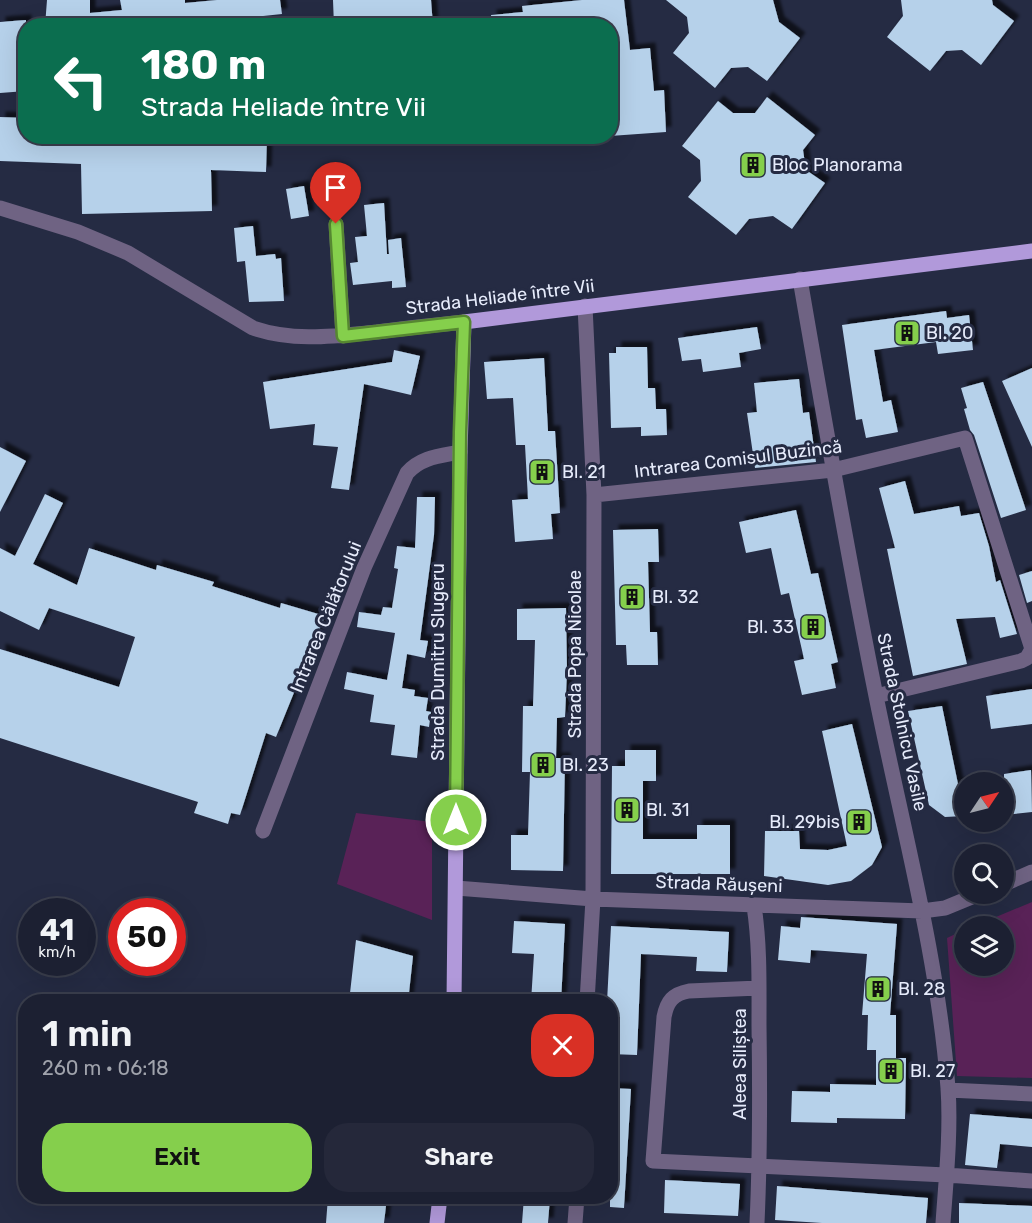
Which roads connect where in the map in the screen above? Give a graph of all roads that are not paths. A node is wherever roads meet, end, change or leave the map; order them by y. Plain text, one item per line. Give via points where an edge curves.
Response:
1 (0, 208) edge
2 (336, 224) dead end
3 (1032, 251) edge
4 (800, 279) junction
5 (585, 306) junction
6 (464, 322) junction
7 (343, 336) junction
8 (460, 452) junction
9 (833, 470) junction
10 (594, 495) junction
11 (876, 696) junction
12 (263, 831) dead end
13 (1032, 872) edge
14 (1014, 880) edge
15 (456, 888) junction
16 (593, 899) junction
17 (955, 904) edge
18 (754, 906) junction
19 (922, 911) junction
20 (759, 988) junction
21 (454, 994) edge
22 (587, 994) edge
23 (948, 1090) junction
24 (1032, 1094) edge
25 (759, 1166) junction
26 (946, 1175) junction
27 (1032, 1181) edge
28 (439, 1204) edge
29 (576, 1204) edge
30 (437, 1223) edge
31 (575, 1223) edge
32 (758, 1223) edge
33 (943, 1223) edge

1 - 7 street, Strada Heliade între Vii via 78,232 128,253 254,328 291,337
2 - 7 street
3 - 4 main road, Strada Heliade între Vii
4 - 5 main road, Strada Heliade între Vii
4 - 9 street, Strada Stolnicu Vasile
5 - 6 main road, Strada Heliade între Vii
5 - 10 street, Strada Popa Nicolae
6 - 7 street, Strada Heliade între Vii
6 - 8 main road, Strada Dumitru Slugeru
8 - 12 street, Intrarea Călătorului via 424,459 408,473 364,568
8 - 15 main road, Strada Dumitru Slugeru
9 - 10 street, Intrarea Comisul Buzincă
9 - 11 street, Strada Stolnicu Vasile
9 - 11 street, Intrarea Comisul Buzincă via 965,438 1032,644 1030,654 1021,661
10 - 16 street, Strada Popa Nicolae
11 - 19 street, Strada Stolnicu Vasile
13 - 14 street
15 - 16 street, Strada Răușeni
15 - 21 main road, Strada Dumitru Slugeru
16 - 18 street, Strada Răușeni
16 - 22 street, Strada Popa Nicolae
17 - 19 street, Strada Răușeni
18 - 19 street, Strada Răușeni
18 - 20 street, Aleea Siliștea
19 - 23 street, Strada Stolnicu Vasile via 937,993
20 - 25 street, Aleea Siliștea
20 - 25 street via 689,991 670,999 664,1017 653,1161
23 - 24 street
23 - 26 street, Strada Stolnicu Vasile
25 - 26 street
25 - 32 street, Aleea Siliștea
26 - 27 street
26 - 33 street, Strada Stolnicu Vasile
28 - 30 main road
29 - 31 street

